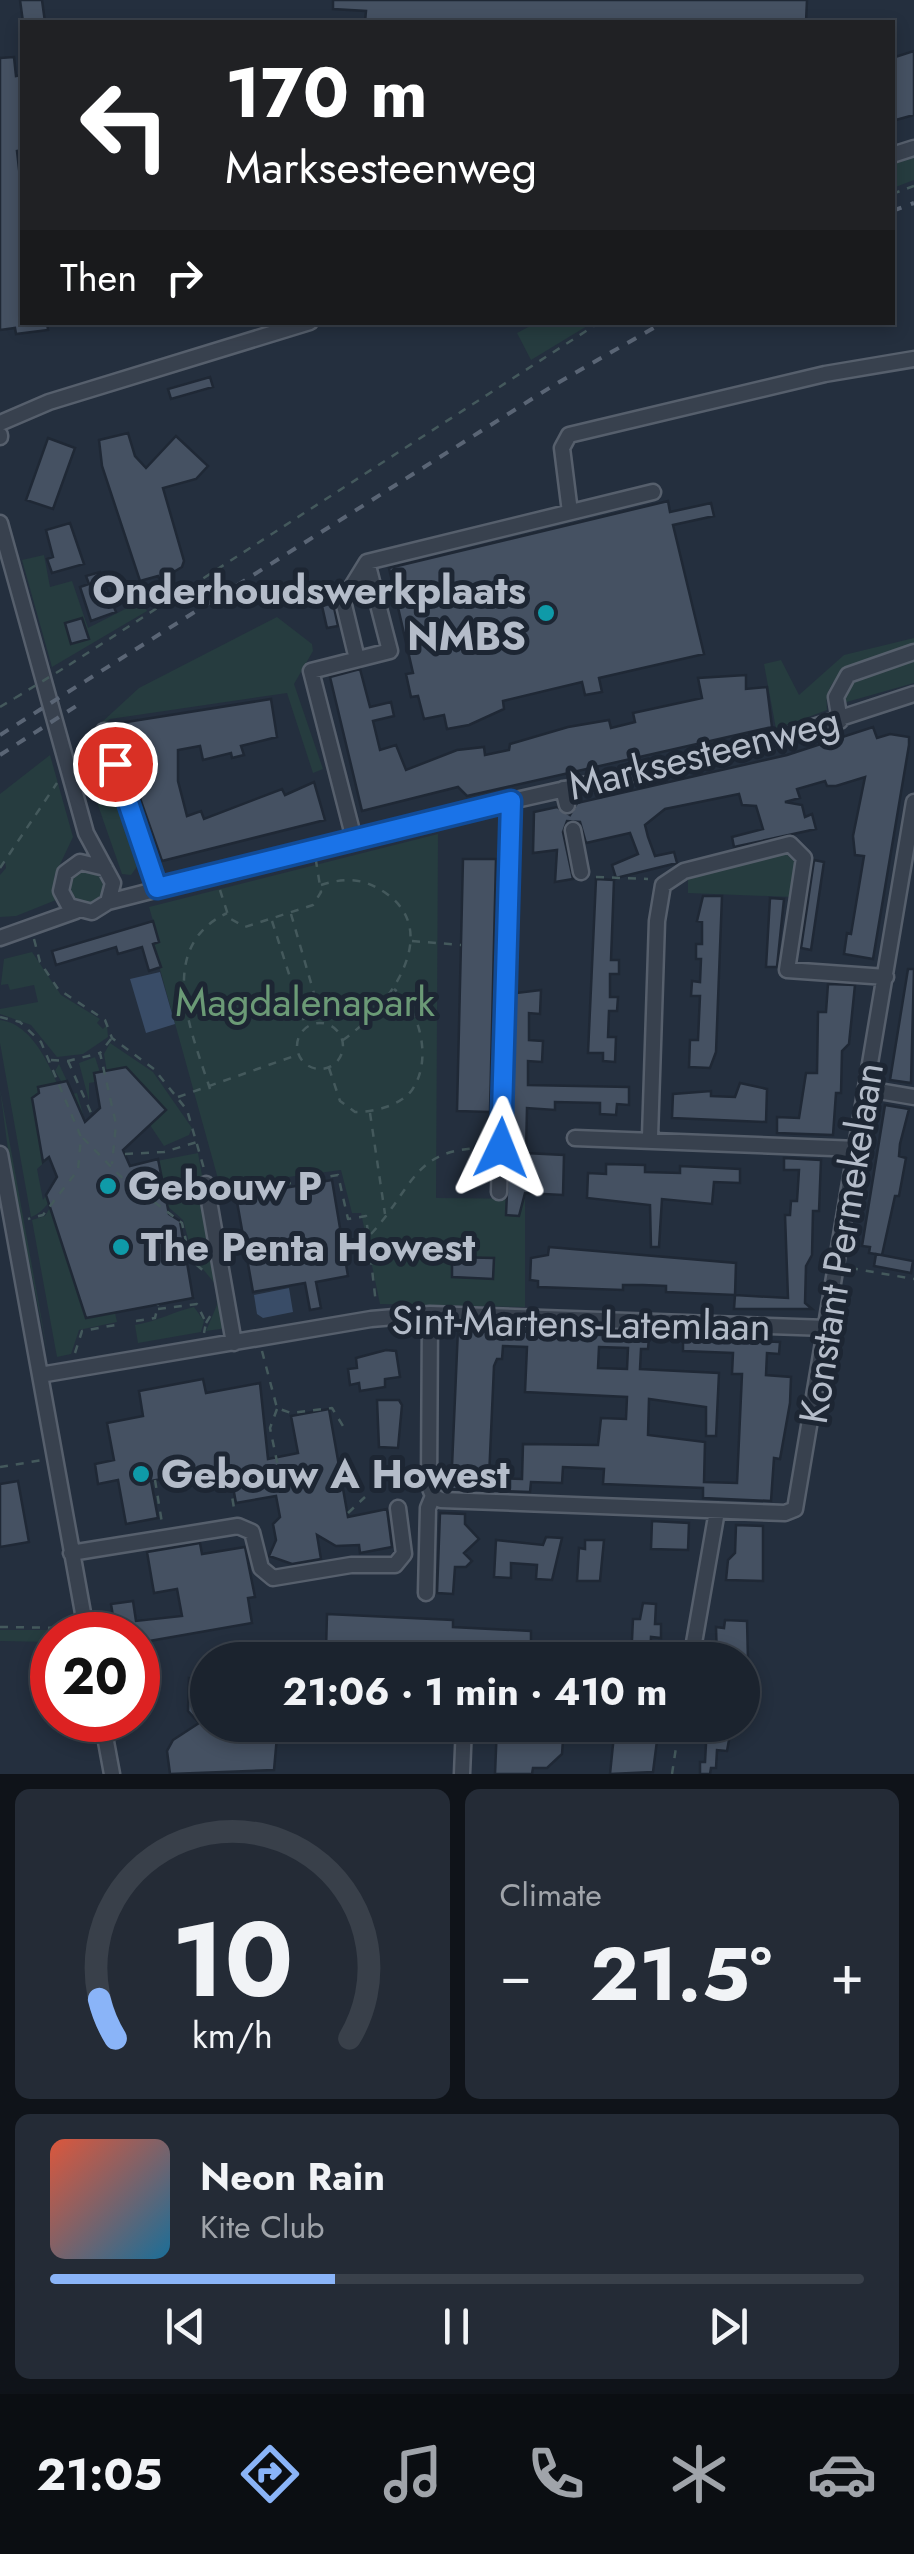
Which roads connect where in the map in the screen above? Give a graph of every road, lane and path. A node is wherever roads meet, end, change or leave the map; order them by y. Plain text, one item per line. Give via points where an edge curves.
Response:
1 (300, 325) edge
2 (595, 325) edge
3 (914, 359) edge
4 (0, 423) edge
5 (653, 492) dead end
6 (570, 512) junction
7 (0, 523) edge
8 (367, 562) junction
9 (914, 652) edge
10 (357, 659) junction
11 (914, 694) edge
12 (0, 707) edge
13 (840, 721) junction
14 (104, 732) dead end
15 (70, 773) junction
16 (564, 789) junction
17 (511, 801) junction
18 (914, 802) edge
19 (567, 805) dead end
20 (573, 830) dead end
21 (86, 833) junction
22 (354, 839) junction
23 (314, 849) junction
24 (80, 862) junction
25 (0, 868) edge
26 (105, 868) junction
27 (581, 872) joint
28 (216, 874) junction
29 (113, 883) junction
30 (321, 885) junction
31 (663, 886) junction
32 (150, 890) junction
33 (108, 902) junction
34 (70, 905) junction
35 (226, 913) junction
36 (290, 914) junction
37 (272, 920) junction
38 (37, 926) junction
39 (0, 938) edge
40 (411, 940) junction
41 (461, 944) dead end
42 (886, 977) junction
43 (394, 988) junction
44 (0, 1017) edge
45 (322, 1022) junction
46 (306, 1027) junction
47 (112, 1038) junction
48 (343, 1040) junction
49 (100, 1053) junction
50 (298, 1054) junction
51 (49, 1060) junction
52 (68, 1062) junction
53 (329, 1068) junction
54 (210, 1089) junction
55 (867, 1089) junction
56 (177, 1097) junction
57 (914, 1098) edge
58 (369, 1112) junction
59 (92, 1115) dead end
60 (81, 1137) junction
61 (575, 1138) dead end
62 (650, 1138) junction
63 (198, 1142) junction
64 (501, 1148) junction
65 (858, 1149) junction
66 (0, 1154) edge
67 (125, 1154) dead end
68 (111, 1167) junction
69 (207, 1190) junction
70 (499, 1192) dead end
71 (386, 1214) junction
72 (12, 1223) junction
73 (370, 1235) junction
74 (190, 1259) junction
75 (164, 1260) dead end
76 (839, 1266) junction
77 (211, 1278) dead end
78 (914, 1278) edge
79 (215, 1305) dead end
80 (430, 1314) junction
81 (377, 1318) junction
82 (136, 1321) dead end
83 (206, 1323) junction
84 (121, 1324) dead end
85 (827, 1328) junction
86 (260, 1339) junction
87 (234, 1343) junction
88 (200, 1349) junction
89 (76, 1370) junction
90 (40, 1376) junction
91 (277, 1408) junction
92 (343, 1426) dead end
93 (53, 1459) junction
94 (227, 1466) dead end
95 (0, 1467) edge
96 (155, 1480) dead end
97 (281, 1481) dead end
98 (365, 1496) dead end
99 (433, 1496) junction
100 (398, 1508) dead end
101 (717, 1510) junction
102 (348, 1513) dead end
103 (238, 1526) junction
104 (164, 1538) junction
105 (71, 1553) junction
106 (426, 1593) dead end
107 (82, 1612) edge
108 (0, 1627) edge
109 (30, 1629) edge
110 (694, 1642) edge
111 (106, 1742) edge
112 (463, 1742) edge
113 (677, 1742) edge
114 (112, 1774) edge
115 (462, 1774) edge
116 (672, 1774) edge

1 - 4 street
2 - 12 path, bridge
3 - 6 street via 570,435 562,448
5 - 6 street
6 - 8 street
7 - 15 street
8 - 10 street via 343,601
8 - 10 street via 390,651
9 - 13 street via 848,675 836,697
10 - 22 street via 311,671
11 - 13 street, Marksesteenweg
13 - 16 street, Marksesteenweg via 752,748
14 - 32 street
15 - 21 street
15 - 25 path via 53,786
16 - 17 street, Marksesteenweg
16 - 19 street
17 - 22 street, Marksesteenweg
17 - 64 street
18 - 42 street, Konstant Permekelaan
20 - 27 street
21 - 24 street
21 - 26 street
22 - 23 street, Marksesteenweg
23 - 28 street, Marksesteenweg
23 - 30 path
24 - 26 street
24 - 34 street via 65,873
26 - 29 street
27 - 31 path via 647,878
28 - 32 street, Marksesteenweg
28 - 35 path
29 - 32 street, Marksesteenweg
29 - 33 street
30 - 36 path via 312,905
30 - 40 path via 352,878 378,888 410,918
31 - 42 street via 684,871 790,844 804,858 787,970
31 - 62 street
32 - 33 street, Marksesteenweg
33 - 34 street via 92,912
34 - 38 street
35 - 37 path via 245,928
35 - 54 path via 201,932 182,984
36 - 37 path
36 - 45 path
37 - 46 path
38 - 39 street
38 - 47 path via 40,962 52,981 104,1020
40 - 41 path
40 - 43 path
42 - 55 street, Konstant Permekelaan
43 - 48 path
43 - 58 path via 418,1020 422,1051 414,1088 399,1102
44 - 51 path via 35,1034
45 - 46 path
45 - 48 path
46 - 50 path
47 - 49 path
47 - 56 path via 154,1069
48 - 53 path via 344,1051
49 - 52 path
49 - 68 path via 116,1124
50 - 53 path via 311,1068
50 - 54 path via 258,1064
51 - 52 path
51 - 60 path
52 - 59 path
53 - 58 path via 340,1101
54 - 56 path
55 - 57 street
55 - 65 street, Konstant Permekelaan
56 - 63 path
58 - 71 path
60 - 68 path
60 - 72 path via 78,1170 45,1213
61 - 62 street
62 - 65 street
63 - 67 path
63 - 69 path
64 - 70 street
64 - 71 path via 440,1154
65 - 76 street, Konstant Permekelaan
66 - 72 street
68 - 74 path via 182,1223
69 - 73 path via 338,1175 348,1219 366,1216
69 - 87 street
71 - 73 path
72 - 90 street
73 - 81 path
74 - 75 path
74 - 77 path
76 - 78 path
76 - 85 street, Konstant Permekelaan
79 - 83 path
80 - 81 street, Sint-Martens-Latemlaan
80 - 85 street, Sint-Martens-Latemlaan
80 - 99 street
81 - 86 street, Sint-Martens-Latemlaan
82 - 83 path via 155,1318 158,1307 197,1304
83 - 88 path
84 - 89 path via 79,1334
85 - 101 street, Konstant Permekelaan via 795,1509
86 - 87 street, Sint-Martens-Latemlaan
86 - 91 path
87 - 88 street, Sint-Martens-Latemlaan
88 - 89 street, Sint-Martens-Latemlaan
89 - 90 street, Sint-Martens-Latemlaan
90 - 93 street
91 - 92 path via 291,1414 332,1408
91 - 97 path via 270,1428
93 - 95 path
93 - 105 street
94 - 103 path
96 - 104 path
98 - 102 path
99 - 101 street
99 - 106 street
100 - 103 street via 404,1554 395,1566 351,1565 272,1578 260,1568 252,1532
101 - 110 street
103 - 104 street
104 - 105 street
105 - 107 street
108 - 109 path
111 - 114 street
112 - 115 street
113 - 116 path

